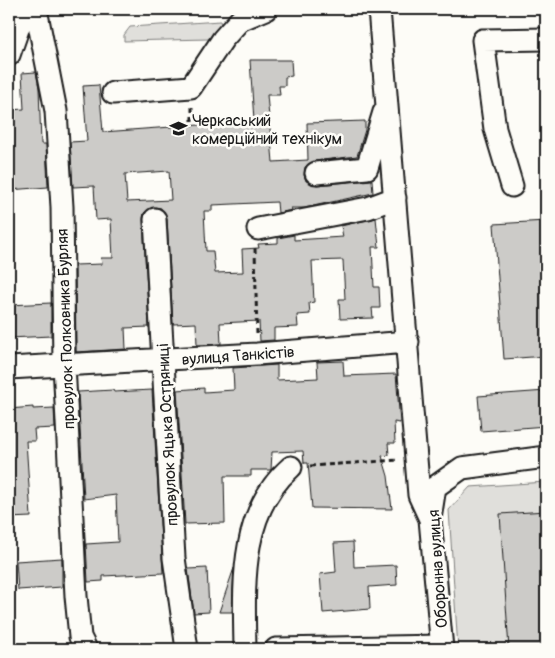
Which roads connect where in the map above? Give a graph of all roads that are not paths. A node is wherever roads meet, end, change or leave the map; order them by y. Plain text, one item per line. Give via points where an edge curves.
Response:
1 (25, 9) edge
2 (36, 9) edge
3 (266, 9) edge
4 (378, 9) edge
5 (546, 39) edge
6 (9, 55) edge
7 (113, 93) dead end
8 (387, 102) junction
9 (316, 173) dead end
10 (512, 186) dead end
11 (395, 198) junction
12 (155, 219) dead end
13 (258, 229) road end
14 (408, 342) junction
15 (164, 360) junction
16 (64, 364) junction
17 (9, 368) edge
18 (546, 457) edge
19 (291, 467) road end
20 (430, 519) junction
21 (442, 648) edge
22 (86, 649) edge
23 (187, 649) edge
24 (245, 649) edge
25 (276, 649) edge

1 - 6 street
2 - 16 street, провулок Полковника Бурляя via 56,111 62,207
3 - 7 street via 240,20 223,39 191,87
4 - 8 street
5 - 10 street via 483,40 495,129
8 - 9 street via 366,168
8 - 11 street
11 - 13 street via 368,208
11 - 14 street
12 - 15 street, провулок Яцька Остряниці
14 - 15 street, вулиця Танкістів
14 - 20 street via 420,495
15 - 16 street, вулиця Танкістів
15 - 23 street, провулок Яцька Остряниці via 174,558
16 - 17 street, вулиця Танкістів
16 - 22 street, провулок Полковника Бурляя via 77,604 80,637
18 - 20 street, Оборонна вулиця via 462,468 435,487
19 - 24 street via 264,497 249,544 244,603
20 - 21 street, Оборонна вулиця
21 - 25 street

